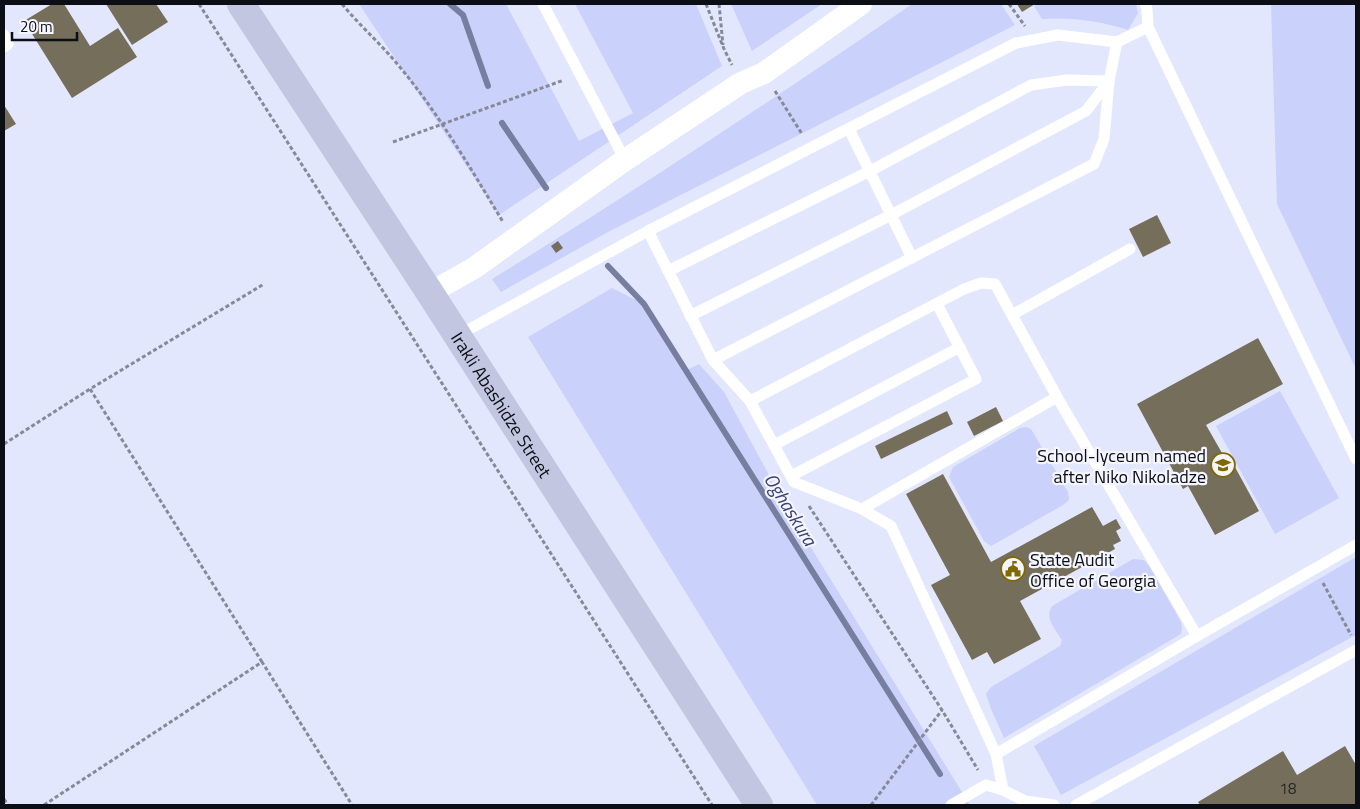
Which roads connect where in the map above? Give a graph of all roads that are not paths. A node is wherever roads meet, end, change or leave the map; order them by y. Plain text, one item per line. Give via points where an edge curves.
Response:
1 (241, 4) edge
2 (543, 4) edge
3 (861, 4) edge
4 (1146, 4) edge
5 (1148, 27) junction
6 (4, 35) edge
7 (1117, 42) junction
8 (4, 47) edge
9 (1109, 81) junction
10 (849, 129) junction
11 (625, 160) junction
12 (870, 171) junction
13 (891, 215) junction
14 (648, 232) junction
15 (1130, 249) dead end
16 (912, 258) junction
17 (668, 271) junction
18 (430, 293) junction
19 (937, 304) junction
20 (1012, 315) junction
21 (690, 316) junction
22 (457, 336) junction
23 (960, 347) junction
24 (714, 360) junction
25 (1057, 397) junction
26 (750, 401) junction
27 (774, 445) junction
28 (1356, 459) edge
29 (792, 479) junction
30 (862, 509) junction
31 (1356, 545) edge
32 (1197, 636) junction
33 (1356, 650) edge
34 (996, 754) junction
35 (1003, 790) junction
36 (759, 805) edge
37 (951, 805) edge
38 (1054, 805) edge
39 (1076, 805) edge

1 - 18 main road, Irakli Abashidze Street
2 - 11 lane
3 - 11 street via 764,73 741,83
4 - 5 lane
5 - 7 lane
5 - 28 lane
6 - 8 lane via 8,44
7 - 9 lane
7 - 10 lane via 1058,35 1016,43
9 - 12 lane via 1067,80 1031,85
9 - 13 lane via 1086,111
9 - 16 lane via 1104,139 1094,164
10 - 12 lane
10 - 14 lane
11 - 18 street via 474,268
12 - 13 lane
12 - 17 lane
13 - 16 lane
13 - 21 lane
14 - 17 lane
14 - 22 lane
15 - 20 lane
16 - 24 lane
17 - 21 lane
18 - 22 main road, Irakli Abashidze Street
19 - 20 lane via 981,283 995,284
19 - 23 lane
19 - 26 lane
20 - 25 lane
21 - 24 lane
22 - 36 main road, Irakli Abashidze Street
23 - 27 lane
23 - 29 lane via 976,379
24 - 26 lane
25 - 30 lane
25 - 32 lane
26 - 27 lane
27 - 29 lane
29 - 30 lane
30 - 34 lane via 891,526
31 - 32 lane
32 - 34 lane
33 - 39 lane
34 - 35 lane
35 - 37 lane via 986,785
35 - 38 lane via 1025,801

